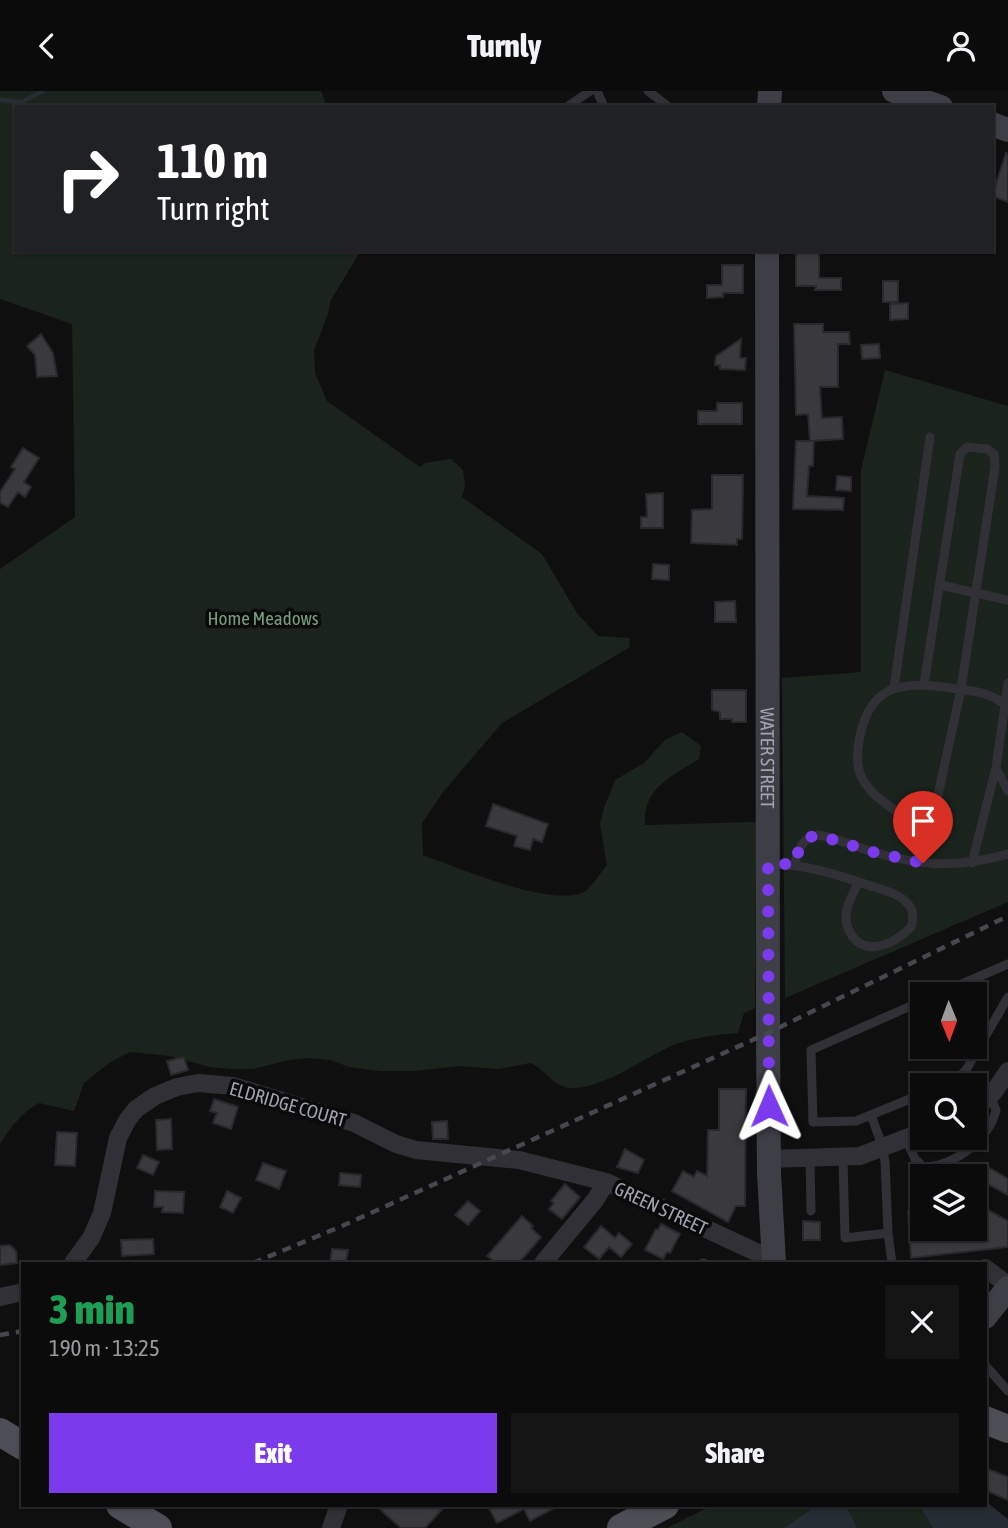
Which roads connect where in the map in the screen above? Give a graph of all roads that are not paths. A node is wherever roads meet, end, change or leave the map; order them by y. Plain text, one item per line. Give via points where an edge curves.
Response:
1 (590, 91) edge
2 (648, 91) edge
3 (894, 91) edge
4 (571, 105) edge
5 (666, 105) edge
6 (935, 105) edge
7 (767, 252) edge
8 (930, 437) dead end
9 (940, 585) junction
10 (976, 593) junction
11 (1008, 600) edge
12 (1008, 683) edge
13 (925, 684) junction
14 (894, 688) junction
15 (961, 689) junction
16 (1006, 706) edge
17 (996, 768) junction
18 (1008, 791) edge
19 (1008, 854) edge
20 (972, 863) junction
21 (768, 864) junction
22 (795, 864) junction
23 (858, 882) junction
24 (1008, 964) edge
25 (967, 982) edge
26 (1008, 997) edge
27 (910, 1006) edge
28 (1008, 1071) edge
29 (963, 1073) edge
30 (990, 1096) junction
31 (987, 1098) edge
32 (910, 1099) edge
33 (871, 1115) junction
34 (987, 1130) edge
35 (910, 1137) edge
36 (883, 1149) junction
37 (915, 1150) edge
38 (966, 1150) edge
39 (843, 1158) junction
40 (769, 1159) junction
41 (810, 1159) junction
42 (606, 1182) junction
43 (811, 1211) dead end
44 (888, 1233) junction
45 (774, 1259) edge
46 (74, 1262) edge
47 (544, 1262) edge
48 (892, 1262) edge
49 (987, 1270) edge
50 (1008, 1286) edge
51 (21, 1292) edge
52 (0, 1297) edge
53 (987, 1314) edge
54 (987, 1367) edge
55 (1008, 1391) edge
56 (987, 1421) edge
57 (1008, 1429) edge
58 (0, 1432) edge
59 (21, 1444) edge
60 (123, 1507) edge
61 (338, 1507) edge
62 (661, 1507) edge
63 (158, 1528) edge
64 (331, 1528) edge
65 (621, 1528) edge

1 - 4 lane
2 - 5 lane
3 - 6 main road
7 - 21 main road, WATER STREET
8 - 14 lane
9 - 10 lane
9 - 10 lane via 960,454 968,447 987,449 994,454 995,467
9 - 13 lane
10 - 11 lane
10 - 15 lane
12 - 16 lane
13 - 14 lane
13 - 15 lane
14 - 15 lane via 866,713 858,765 868,787 916,824 927,820 935,809
15 - 16 lane via 993,695
16 - 17 lane
17 - 18 lane
17 - 20 lane
19 - 20 lane
20 - 22 lane via 910,861 818,835 802,843
21 - 22 lane
21 - 40 main road, WATER STREET
22 - 23 lane
23 - 23 lane via 906,901 914,916 911,927 879,947 855,941 845,918
24 - 25 lane
26 - 29 lane
27 - 33 lane via 811,1050 813,1122 856,1121
28 - 30 street
30 - 31 street
30 - 34 lane via 996,1110
32 - 33 lane
33 - 36 lane
35 - 36 street
36 - 39 street
36 - 44 lane
37 - 38 lane via 915,1159 923,1167 936,1167
39 - 41 street
39 - 44 lane via 845,1238
40 - 41 street
40 - 45 main road, WATER STREET
41 - 43 lane
42 - 45 street, GREEN STREET
42 - 46 street, ELDRIDGE COURT via 519,1160 416,1150 354,1123 233,1086 188,1084 155,1096 128,1119 118,1138 97,1225
42 - 47 street, GREEN STREET
44 - 48 lane
49 - 50 street
50 - 53 main road
51 - 52 street
54 - 55 lane
56 - 57 main road
58 - 59 main road
60 - 63 main road
61 - 64 street
62 - 65 main road

